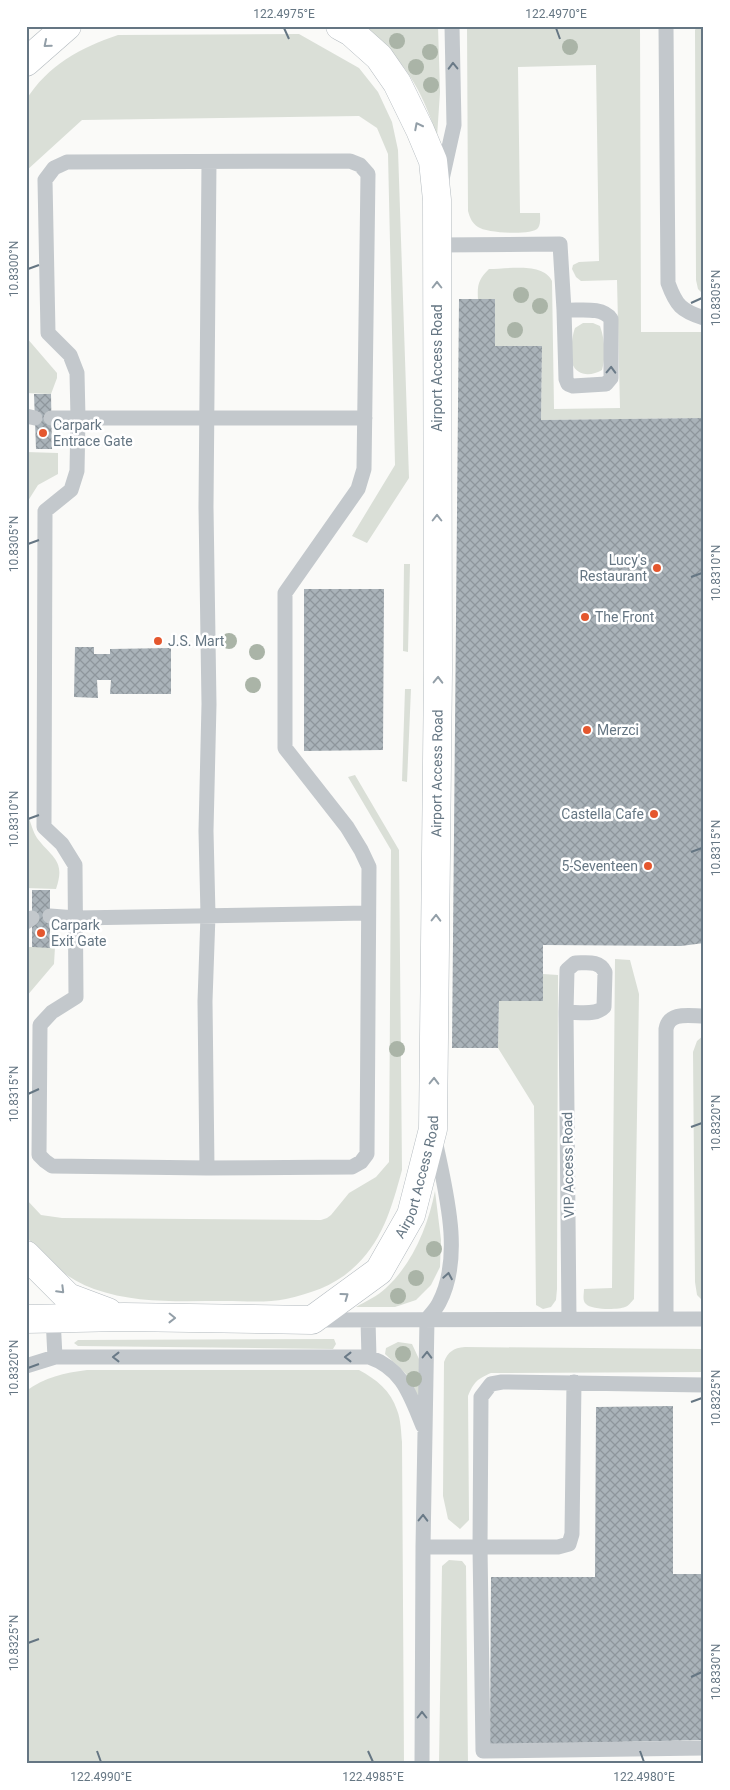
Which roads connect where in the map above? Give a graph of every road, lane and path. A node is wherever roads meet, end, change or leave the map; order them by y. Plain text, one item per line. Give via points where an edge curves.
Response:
1 (68, 26) edge
2 (340, 26) edge
3 (452, 26) edge
4 (666, 26) edge
5 (26, 62) edge
6 (209, 162) junction
7 (437, 200) junction
8 (437, 246) junction
9 (564, 310) junction
10 (704, 318) edge
11 (51, 418) dead end
12 (78, 418) junction
13 (365, 418) junction
14 (207, 419) junction
15 (368, 913) junction
16 (208, 915) junction
17 (50, 916) dead end
18 (76, 918) junction
19 (566, 1012) dead end
20 (704, 1016) edge
21 (434, 1129) junction
22 (207, 1168) junction
23 (26, 1255) edge
24 (124, 1317) junction
25 (53, 1318) junction
26 (569, 1318) junction
27 (666, 1318) junction
28 (26, 1319) edge
29 (428, 1319) junction
30 (704, 1319) edge
31 (312, 1320) junction
32 (368, 1320) junction
33 (55, 1357) junction
34 (370, 1357) junction
35 (26, 1366) edge
36 (574, 1382) junction
37 (704, 1385) edge
38 (425, 1431) junction
39 (423, 1546) junction
40 (480, 1547) junction
41 (704, 1748) edge
42 (483, 1758) edge
43 (422, 1764) edge

1 -> 5 main road
7 -> 2 main road, Airport Access Road via 433,161 397,83 379,57
7 -> 3 lane via 454,126
4 - 10 lane via 668,283 674,300 686,312
6 - 12 lane via 67,162 54,168 45,180 48,333 70,355 77,373
6 - 13 lane via 350,161 360,165 368,174
6 - 14 lane
7 - 8 main road, Airport Access Road
8 - 9 lane via 560,244
21 -> 8 main road, Airport Access Road
9 -> 9 lane via 568,384 606,384 611,378 611,320 608,314
11 - 12 lane
12 - 14 lane
12 - 18 lane via 77,471 71,490 45,511 44,760 44,827 62,844 75,865
13 - 14 lane
13 - 15 lane via 364,470 358,489 285,593 285,748 362,850 369,867
14 - 16 lane
15 - 16 lane
15 - 22 lane via 367,1154 352,1167
16 - 18 lane
16 - 22 lane via 205,1001
17 - 18 lane
18 - 22 lane via 76,998 52,1012 40,1025 40,1155 52,1166
19 - 26 lane, VIP Access Road
20 - 27 lane via 677,1015 669,1020 666,1029
29 -> 21 lane via 445,1289 451,1235
31 -> 21 main road, Airport Access Road via 379,1270 411,1215
23 -> 24 main road via 68,1297
24 - 25 main road
24 -> 31 main road
25 - 28 main road
25 - 33 lane
26 - 27 lane
26 - 29 lane
27 - 30 lane
29 - 32 lane
38 -> 29 lane
31 - 32 lane
32 - 34 lane
34 -> 33 lane
33 - 35 lane
34 - 38 lane via 382,1361 402,1379
36 - 37 lane
36 - 40 lane via 497,1383 491,1384 481,1397
36 - 40 lane via 572,1534 569,1544 558,1547
39 -> 38 lane
39 - 40 lane
43 -> 39 lane
40 - 42 lane
41 - 42 lane

